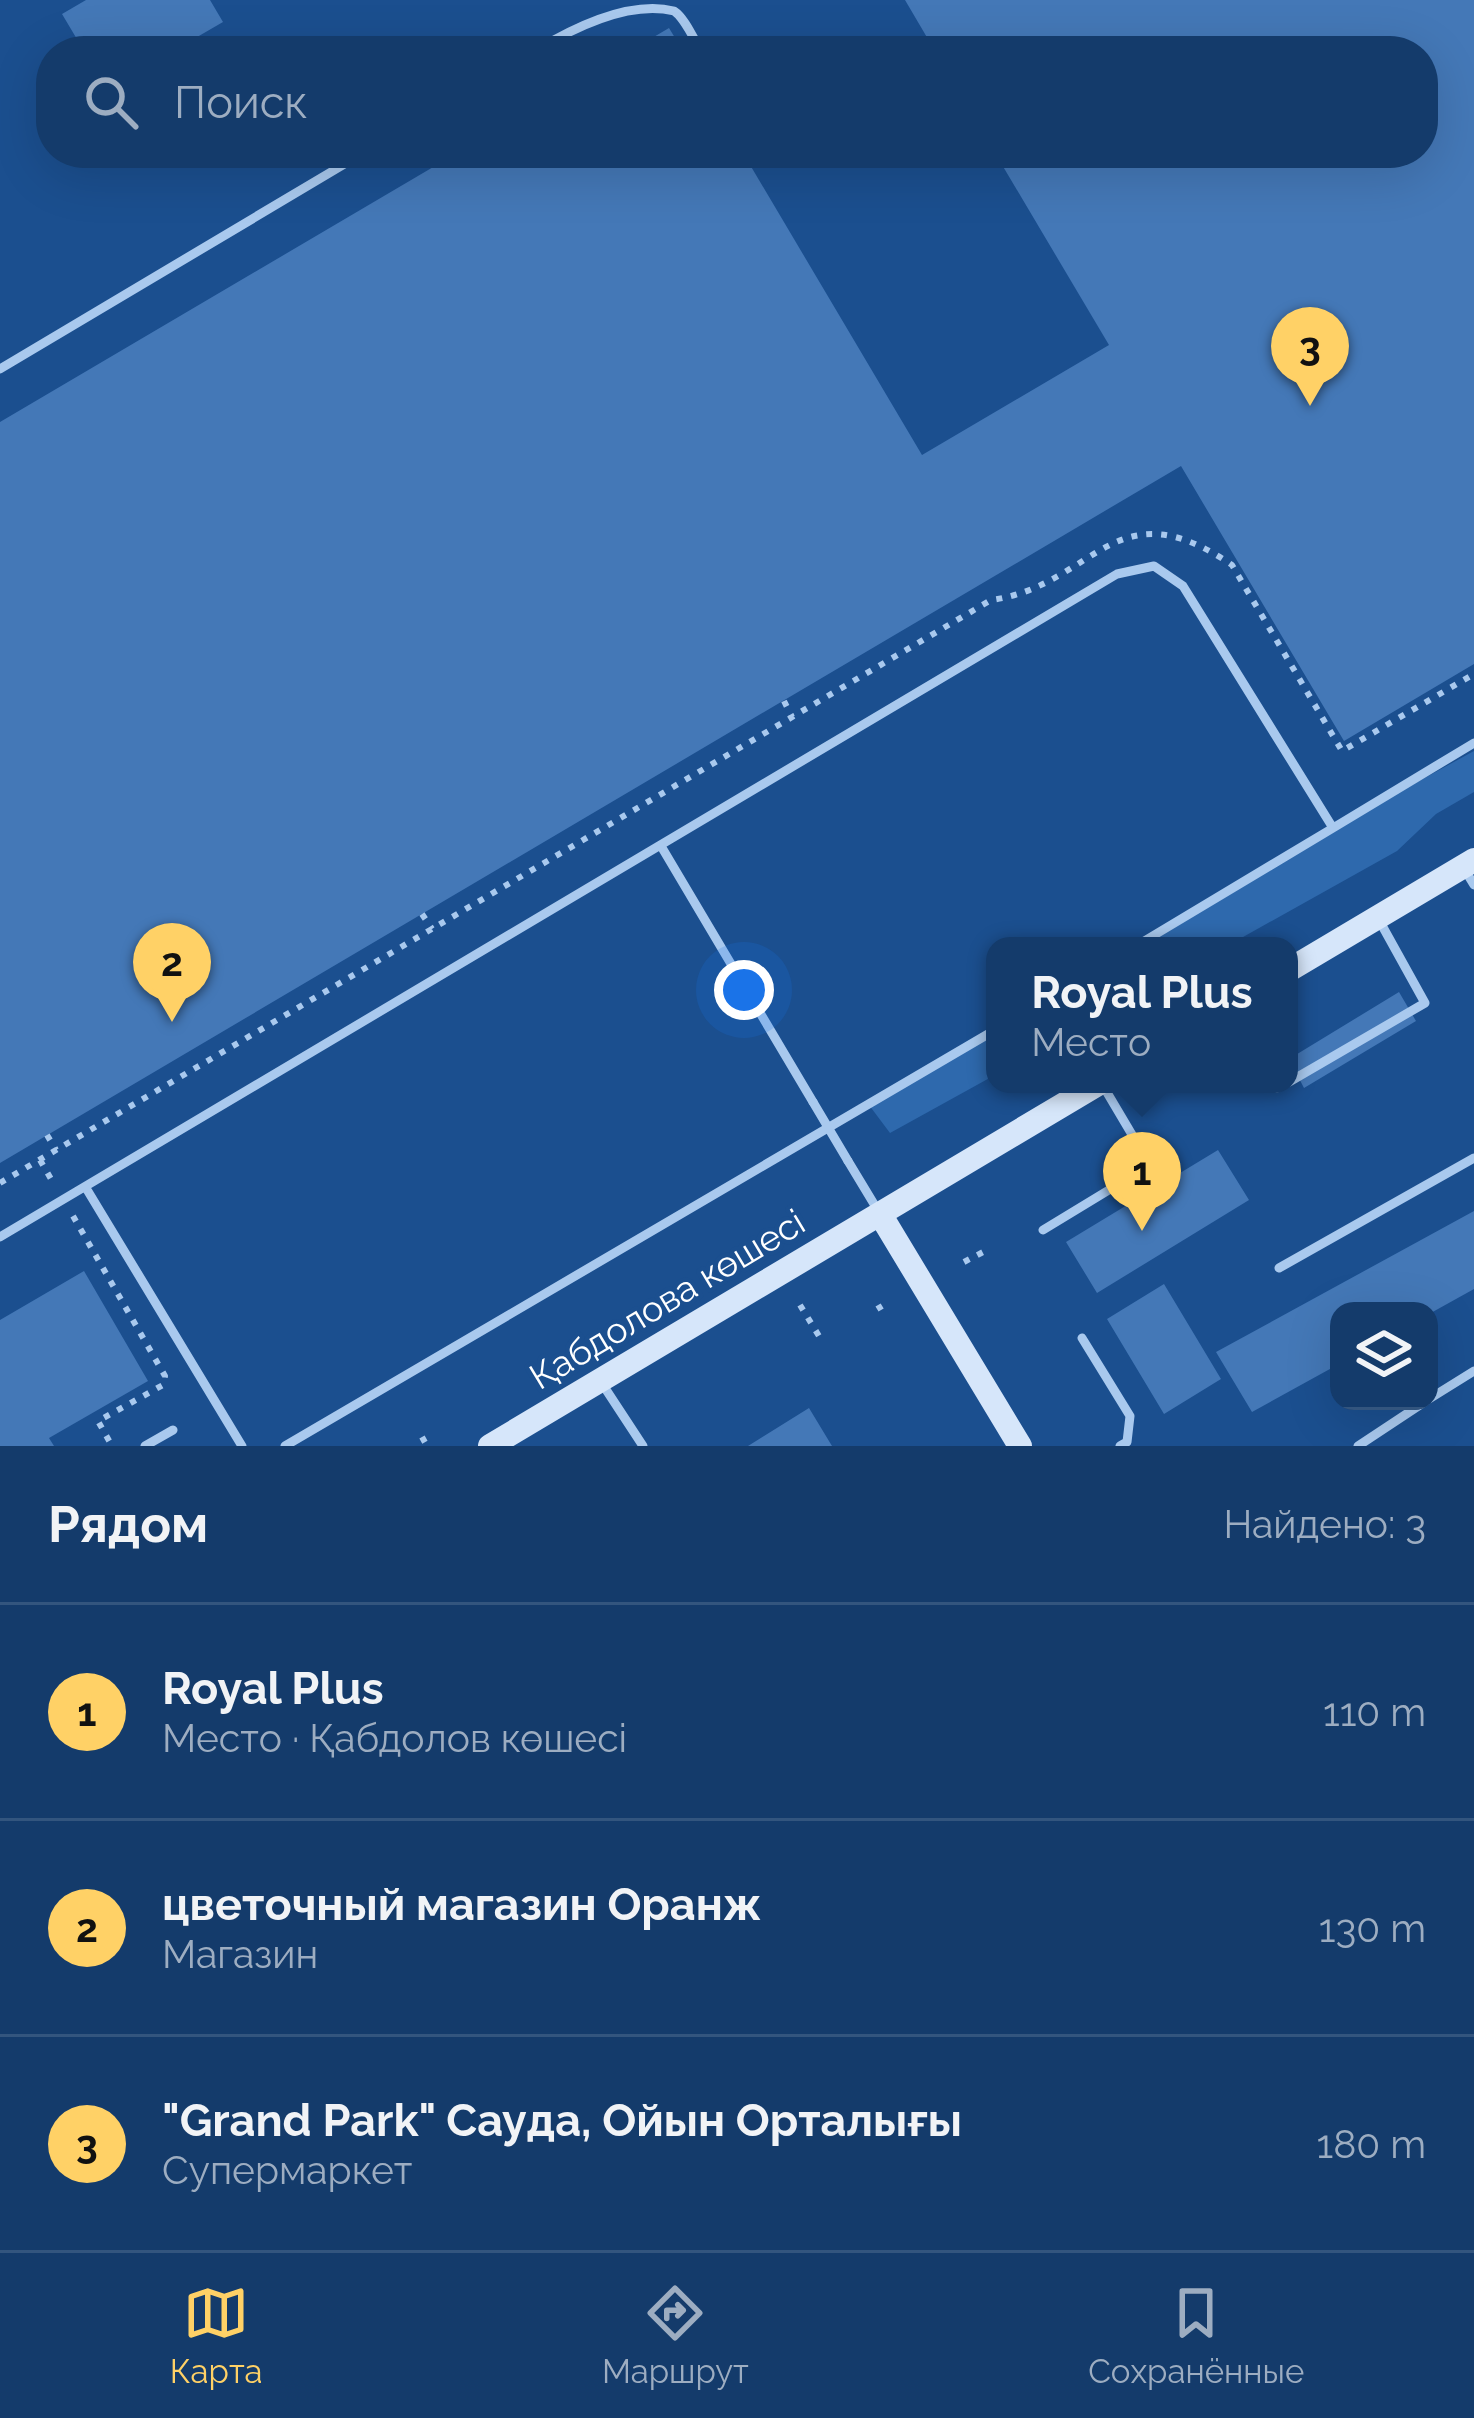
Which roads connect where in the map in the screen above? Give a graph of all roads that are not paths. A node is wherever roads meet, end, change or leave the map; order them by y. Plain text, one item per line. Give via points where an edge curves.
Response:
1 (608, 0) edge
2 (600, 12) junction
3 (560, 36) edge
4 (691, 36) edge
5 (339, 168) edge
6 (0, 370) edge
7 (1474, 743) edge
8 (1333, 828) junction
9 (661, 846) junction
10 (1470, 871) edge
11 (1378, 917) junction
12 (1151, 937) edge
13 (1298, 965) edge
14 (986, 1035) edge
15 (1298, 1077) edge
16 (1085, 1093) edge
17 (1106, 1093) edge
18 (1474, 1158) edge
19 (86, 1188) junction
20 (880, 1214) junction
21 (1043, 1229) dead end
22 (0, 1237) edge
23 (1279, 1268) dead end
24 (1082, 1338) dead end
25 (1474, 1371) edge
26 (600, 1380) junction
27 (1438, 1394) edge
28 (1413, 1410) edge
29 (173, 1430) dead end
30 (145, 1446) edge
31 (242, 1446) edge
32 (285, 1446) edge
33 (490, 1446) edge
34 (643, 1446) edge
35 (1020, 1446) edge
36 (1120, 1446) edge
37 (1358, 1446) edge

1 - 2 lane
2 - 3 lane
2 - 4 lane via 641,0 677,12
5 - 6 lane
7 - 8 lane
8 - 9 lane via 1183,586 1154,566 1117,574
8 - 12 lane
9 - 19 lane
9 - 20 lane, bridge
10 - 11 street
11 - 13 street
11 - 15 lane via 1425,1004
14 - 32 lane
16 - 20 street, Қабдолова көшесі
17 - 21 lane via 1150,1165
18 - 23 lane
19 - 22 lane
19 - 31 lane
20 - 26 street, Қабдолова көшесі
20 - 35 street
24 - 36 lane via 1130,1416
25 - 27 lane
26 - 33 street, Қабдолова көшесі
26 - 34 lane
28 - 37 lane
29 - 30 lane

